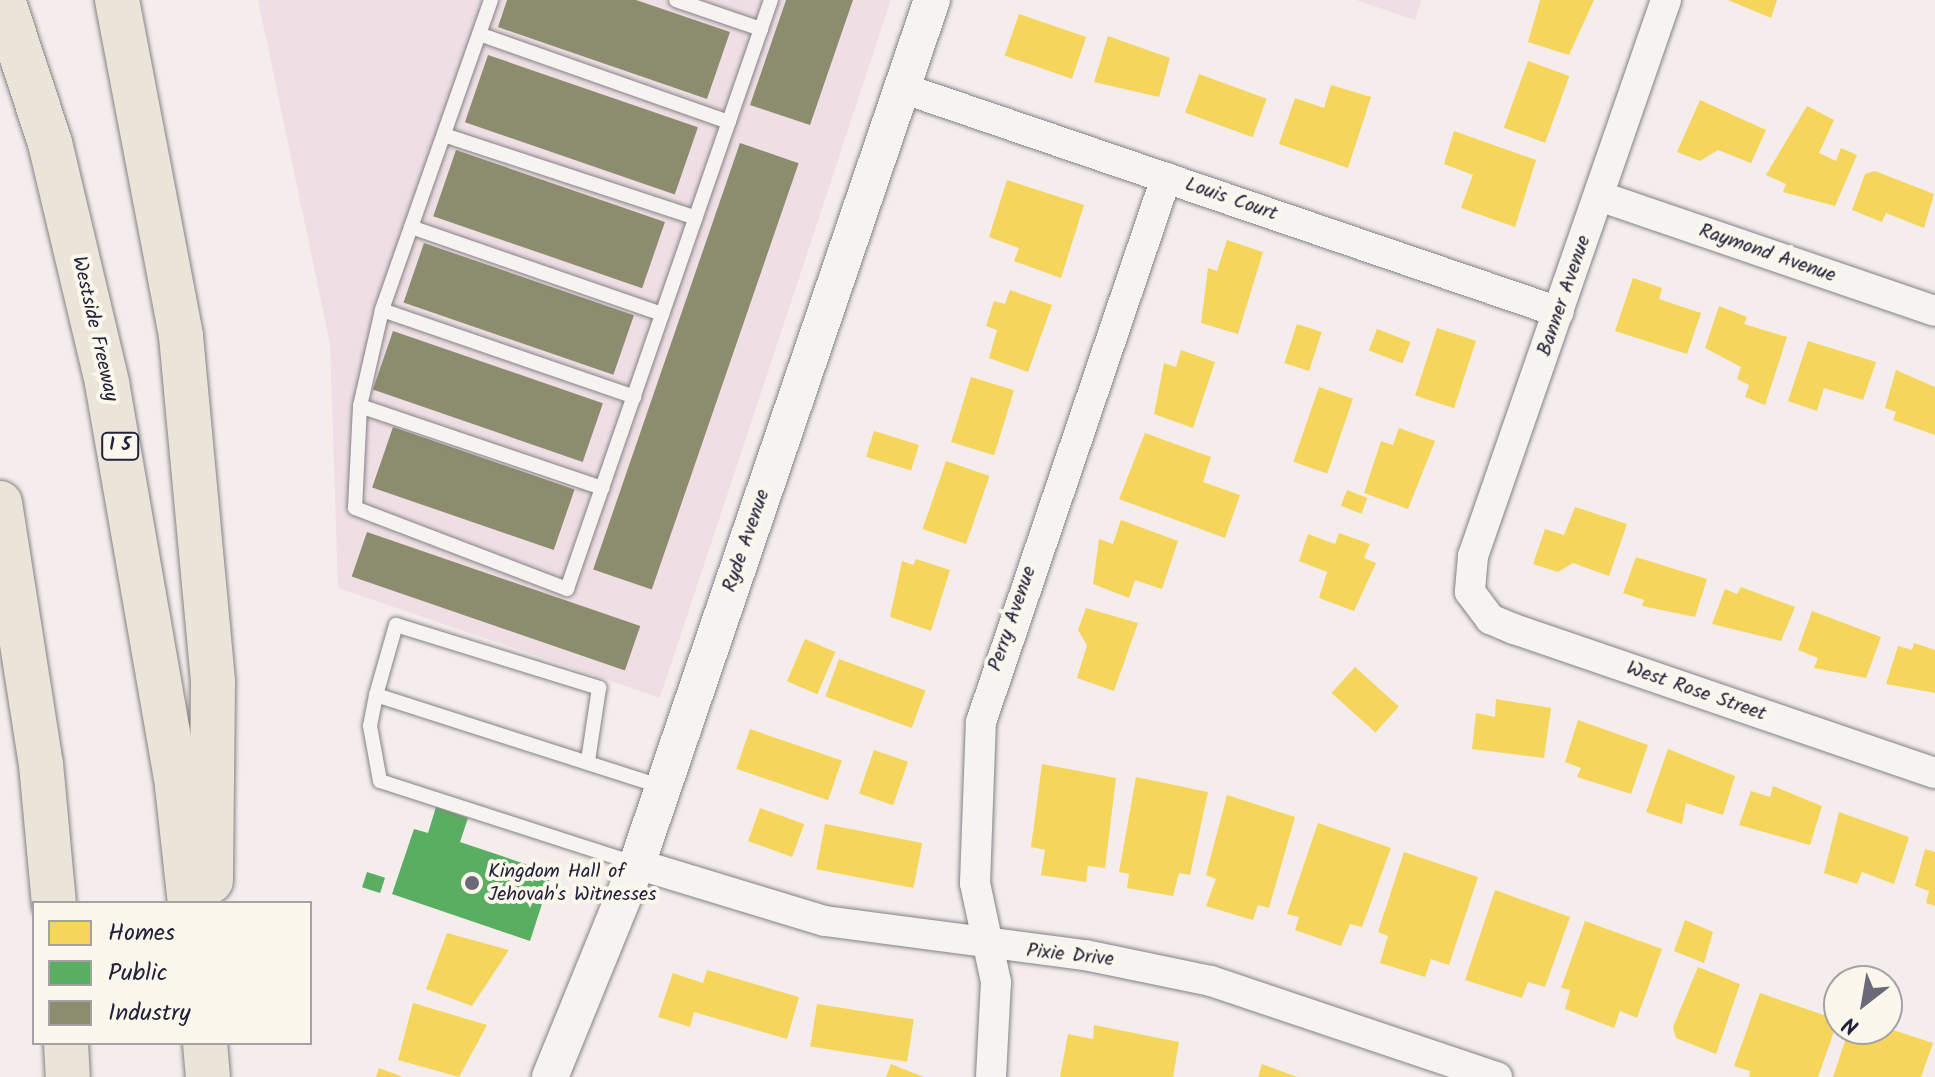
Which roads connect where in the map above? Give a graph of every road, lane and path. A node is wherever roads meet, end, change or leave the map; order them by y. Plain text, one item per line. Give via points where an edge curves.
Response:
1 (3, 0) edge
2 (117, 0) edge
3 (491, 0) edge
4 (676, 0) edge
5 (771, 0) edge
6 (932, 0) edge
7 (1666, 0) edge
8 (761, 29) junction
9 (479, 34) junction
10 (902, 88) junction
11 (729, 122) junction
12 (444, 135) junction
13 (1166, 178) junction
14 (1599, 196) junction
15 (696, 218) junction
16 (411, 227) junction
17 (382, 310) junction
18 (1935, 311) edge
19 (1559, 312) junction
20 (662, 314) junction
21 (634, 397) junction
22 (360, 406) junction
23 (602, 488) junction
24 (0, 503) edge
25 (0, 592) edge
26 (1470, 592) joint
27 (25, 666) junction
28 (376, 695) junction
29 (588, 761) junction
30 (1935, 773) edge
31 (663, 787) junction
32 (637, 864) junction
33 (54, 901) edge
34 (190, 901) edge
35 (211, 901) edge
36 (985, 945) junction
37 (66, 1045) edge
38 (208, 1045) edge
39 (1461, 1071) edge
40 (68, 1077) edge
41 (209, 1077) edge
42 (550, 1077) edge
43 (991, 1077) edge
44 (1497, 1077) edge

1 - 34 highway, Westside Freeway / I 5 via 50,143 107,383 177,786
2 - 35 highway via 181,336 213,683
3 - 9 lane
4 - 8 lane
5 - 8 lane
6 - 10 street, Ryde Avenue
7 - 14 street, Banner Avenue
8 - 11 lane
9 - 11 lane
9 - 12 lane
10 - 13 street, Louis Court
10 - 31 street, Ryde Avenue
11 - 15 lane
12 - 15 lane
12 - 16 lane
13 - 19 street, Louis Court
13 - 36 street, Perry Avenue via 981,722 975,883
14 - 18 street, Raymond Avenue
14 - 19 street, Banner Avenue
15 - 20 lane
16 - 17 lane
16 - 20 lane
17 - 21 lane
17 - 22 lane
19 - 26 street, Banner Avenue via 1473,556
20 - 21 lane
21 - 23 lane
22 - 23 lane
22 - 23 lane via 355,508 567,589
24 - 27 highway
25 - 27 highway
26 - 30 street, West Rose Street via 1490,619 1514,629
27 - 33 highway
28 - 29 lane
28 - 29 lane via 396,625 599,688
28 - 32 lane via 370,726 380,781
29 - 31 lane
31 - 32 street, Ryde Avenue
32 - 36 street, Pixie Drive via 825,921
32 - 42 street, Ryde Avenue
36 - 39 street, Pixie Drive via 1085,955 1211,981
36 - 43 street, Perry Avenue via 998,1003
37 - 40 highway
38 - 41 highway
39 - 44 street, Pixie Drive

